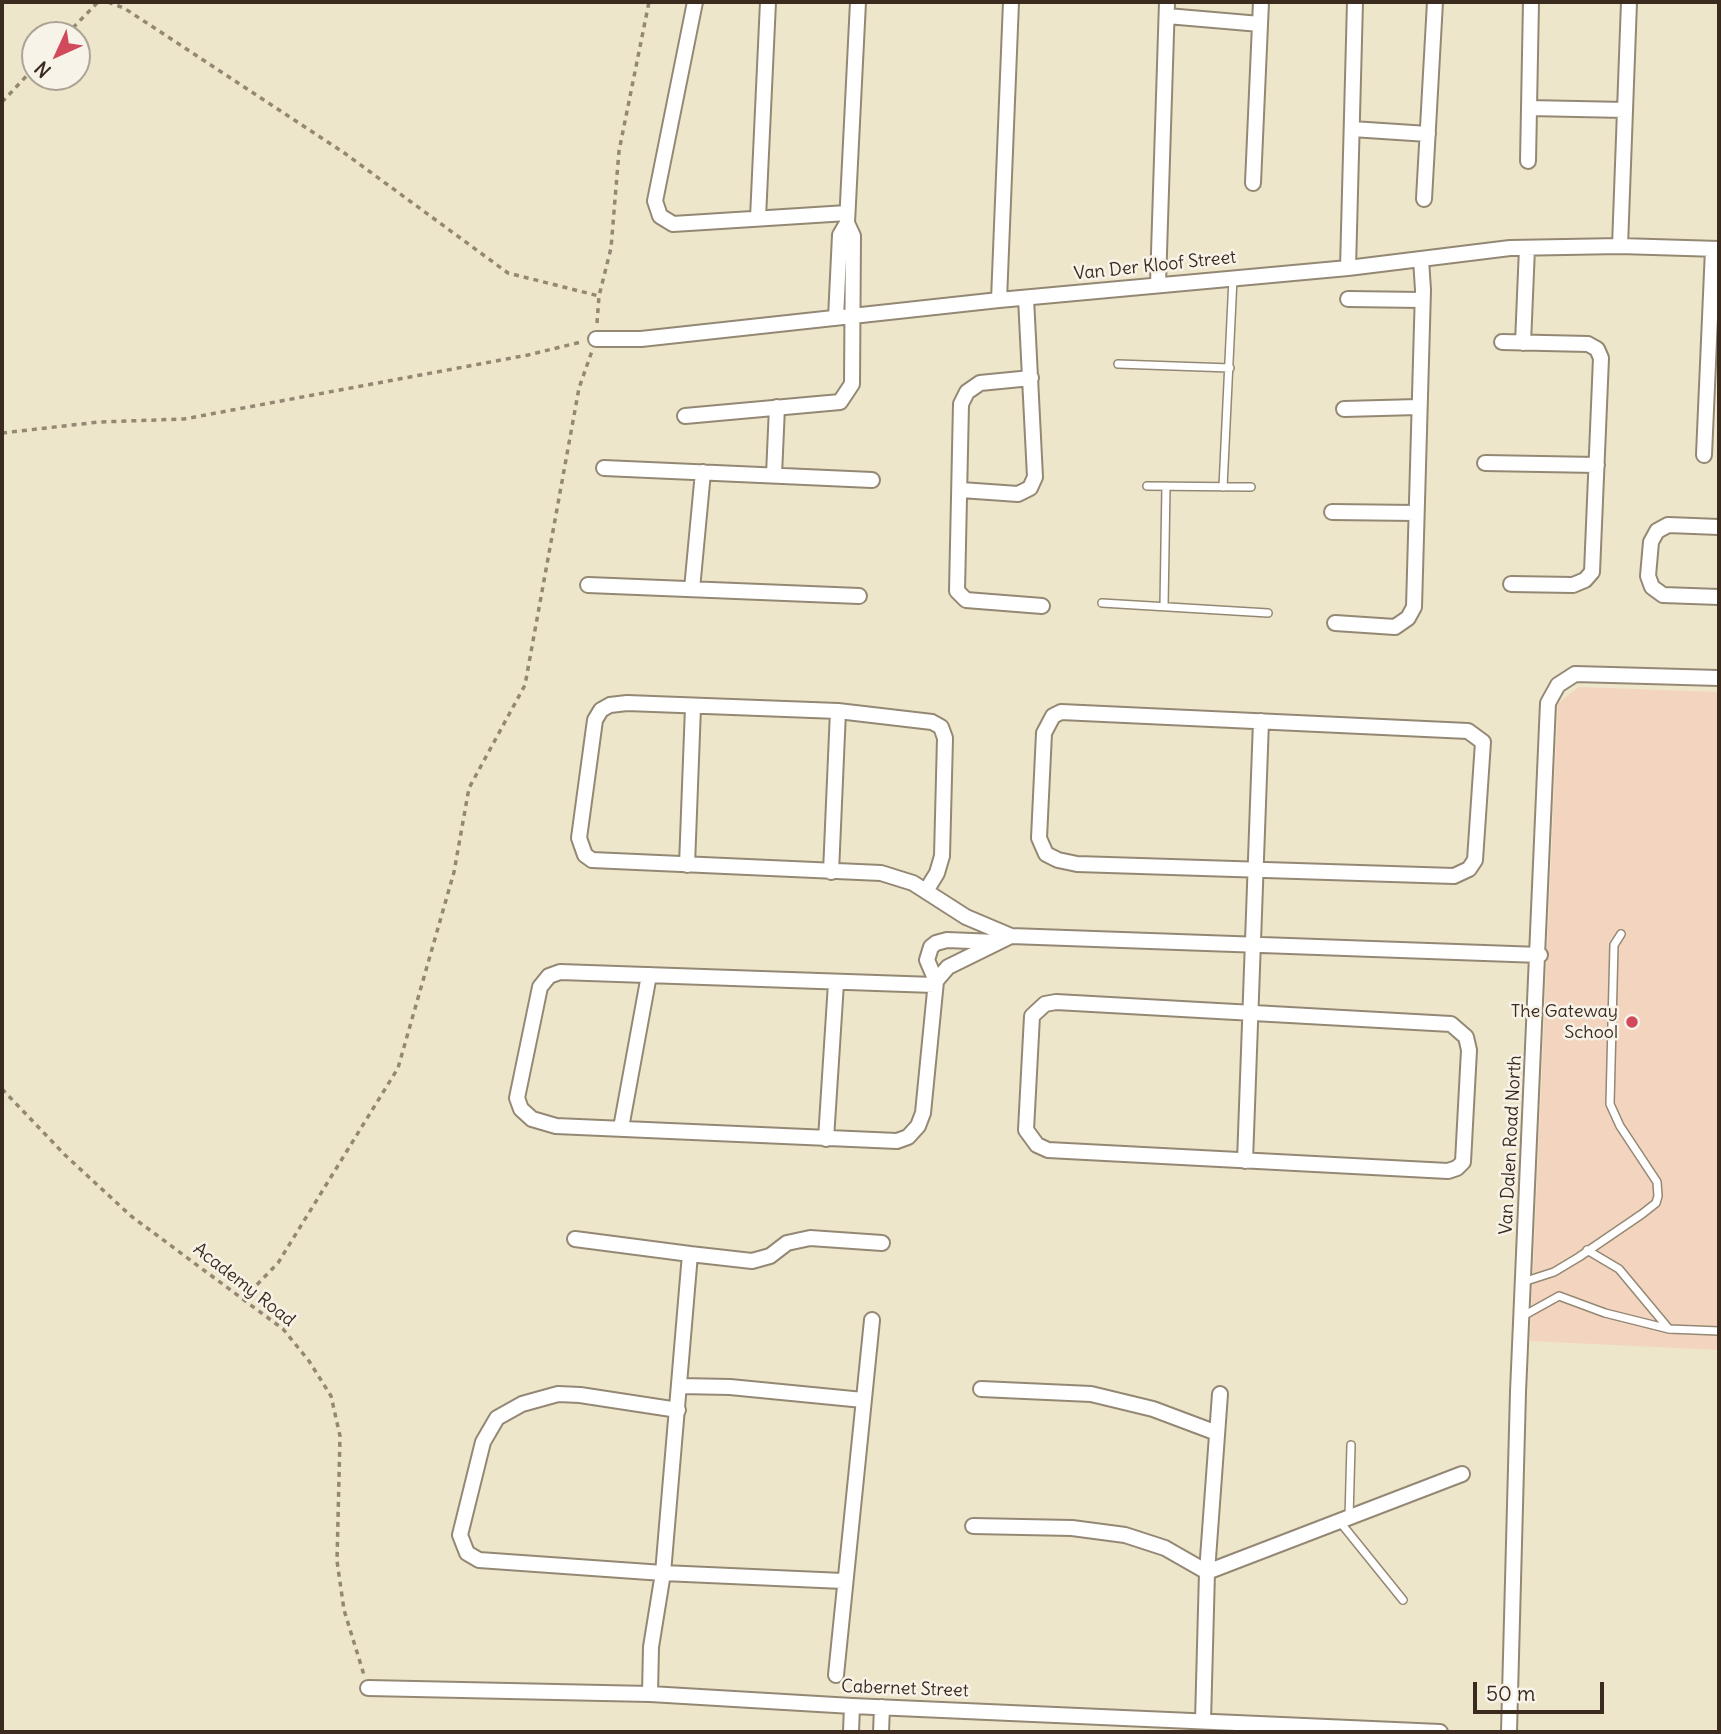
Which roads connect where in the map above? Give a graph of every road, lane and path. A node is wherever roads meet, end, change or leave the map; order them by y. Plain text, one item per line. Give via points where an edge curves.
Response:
1 (98, 2) edge
2 (108, 2) edge
3 (649, 2) edge
4 (695, 2) edge
5 (768, 2) edge
6 (858, 2) edge
7 (1011, 2) edge
8 (1261, 2) edge
9 (1355, 2) edge
10 (1435, 2) edge
11 (1531, 2) edge
12 (1629, 2) edge
13 (1167, 9) edge
14 (80, 21) edge
15 (1260, 24) junction
16 (21, 82) edge
17 (2, 102) edge
18 (1529, 108) junction
19 (1625, 110) junction
20 (1352, 129) junction
21 (1428, 134) junction
22 (1528, 161) dead end
23 (1254, 183) dead end
24 (1424, 198) dead end
25 (758, 218) junction
26 (847, 218) junction
27 (1620, 246) junction
28 (1527, 248) junction
29 (1716, 249) edge
30 (1421, 259) junction
31 (1348, 268) junction
32 (1233, 277) junction
33 (846, 282) junction
34 (1158, 285) junction
35 (599, 296) junction
36 (1026, 298) junction
37 (1348, 299) dead end
38 (999, 300) junction
39 (1422, 300) junction
40 (853, 316) junction
41 (836, 318) junction
42 (596, 339) junction
43 (1502, 342) dead end
44 (1523, 343) junction
45 (1118, 365) dead end
46 (1230, 368) junction
47 (1713, 374) edge
48 (1031, 378) junction
49 (777, 407) junction
50 (1418, 407) junction
51 (1344, 409) dead end
52 (685, 416) dead end
53 (2, 433) edge
54 (1704, 455) dead end
55 (1485, 463) dead end
56 (1597, 466) junction
57 (604, 468) dead end
58 (704, 472) junction
59 (774, 475) junction
60 (872, 480) dead end
61 (1147, 486) dead end
62 (1166, 486) junction
63 (1223, 487) junction
64 (1251, 487) dead end
65 (961, 490) junction
66 (1332, 512) dead end
67 (1416, 513) junction
68 (1719, 527) edge
69 (1511, 584) dead end
70 (587, 585) dead end
71 (692, 589) junction
72 (859, 596) dead end
73 (1719, 597) edge
74 (1102, 603) dead end
75 (1042, 606) dead end
76 (1164, 606) junction
77 (1268, 613) dead end
78 (1335, 623) dead end
79 (1719, 678) edge
80 (693, 707) junction
81 (838, 711) junction
82 (1261, 721) junction
83 (687, 865) junction
84 (1254, 870) junction
85 (831, 872) junction
86 (926, 891) junction
87 (1620, 934) dead end
88 (1005, 939) junction
89 (1252, 942) junction
90 (1539, 955) junction
91 (649, 975) junction
92 (836, 983) junction
93 (935, 983) junction
94 (1250, 1010) junction
95 (2, 1089) edge
96 (621, 1128) junction
97 (826, 1139) junction
98 (1245, 1161) junction
99 (575, 1239) dead end
100 (882, 1243) dead end
101 (1587, 1250) junction
102 (690, 1254) junction
103 (1523, 1282) junction
104 (243, 1299) junction
105 (1523, 1316) junction
106 (872, 1320) dead end
107 (1669, 1329) junction
108 (1719, 1331) edge
109 (680, 1386) junction
110 (981, 1389) dead end
111 (1220, 1394) dead end
112 (863, 1400) junction
113 (678, 1409) junction
114 (1217, 1433) junction
115 (1351, 1445) dead end
116 (1462, 1474) dead end
117 (1345, 1521) junction
118 (973, 1526) dead end
119 (1207, 1572) junction
120 (663, 1573) junction
121 (843, 1581) junction
122 (1403, 1600) dead end
123 (835, 1675) dead end
124 (368, 1689) joint
125 (650, 1694) junction
126 (852, 1706) junction
127 (882, 1707) junction
128 (1203, 1721) junction
129 (851, 1732) edge
130 (881, 1732) edge
131 (1440, 1732) edge
132 (1509, 1732) edge

1 - 14 path
2 - 35 path via 124,8 343,152 508,273
3 - 35 path via 619,151 611,248
4 - 25 street via 655,201 657,210 673,224
5 - 25 street
6 - 26 street
7 - 38 street
8 - 15 street
9 - 20 street
10 - 21 street
11 - 18 street
12 - 19 street
13 - 15 street
13 - 34 street
15 - 23 street
16 - 17 path
18 - 19 street
18 - 22 street
19 - 27 street
20 - 21 street
20 - 31 street
21 - 24 street
25 - 26 street
26 - 33 street via 853,236
27 - 28 street, Van Der Kloof Street
27 - 29 street, Van Der Kloof Street
28 - 30 street, Van Der Kloof Street
28 - 44 street
29 - 47 street
30 - 31 street, Van Der Kloof Street
30 - 39 street
31 - 32 street, Van Der Kloof Street
32 - 34 street, Van Der Kloof Street
32 - 46 lane
33 - 40 street
33 - 41 street
34 - 36 street, Van Der Kloof Street
35 - 42 path
36 - 38 street, Van Der Kloof Street
36 - 48 street
37 - 39 street
38 - 40 street, Van Der Kloof Street
39 - 50 street
40 - 41 street, Van Der Kloof Street
40 - 49 street via 848,394 840,402
41 - 42 street, Van Der Kloof Street via 641,339
42 - 53 path via 184,419 99,422
42 - 104 path via 579,388 525,685 469,788 454,872 398,1068 278,1263
43 - 44 street
44 - 56 street via 1588,344 1597,349 1601,358
45 - 46 lane
46 - 63 lane
47 - 54 street
48 - 65 street via 980,383 967,392 961,404
48 - 65 street via 1035,477 1030,488 1018,494
49 - 52 street
49 - 59 street
50 - 51 street
50 - 67 street
55 - 56 street
56 - 69 street via 1589,577 1573,585
57 - 58 street
58 - 59 street
58 - 71 street
59 - 60 street
61 - 62 lane
62 - 63 lane
62 - 76 lane
63 - 64 lane
65 - 75 street via 957,591 961,597
66 - 67 street
67 - 78 street via 1414,607 1408,618 1395,626
68 - 73 street via 1668,525 1657,531 1651,542 1648,576 1652,587 1663,595
70 - 71 street
71 - 72 street
74 - 76 lane
76 - 77 lane
79 - 90 street, Van Dalen Road North via 1575,674 1558,685 1548,703
80 - 81 street
80 - 83 street
80 - 83 street via 628,704 601,710 590,733 579,838 592,860
81 - 85 street
81 - 86 street via 932,722 941,727 945,738 942,856
82 - 84 street
82 - 84 street via 1061,712 1053,716 1044,733 1039,838 1046,854 1077,864
82 - 84 street via 1463,731 1483,742 1475,860 1463,873
83 - 85 street
84 - 89 street
85 - 86 street via 881,873
86 - 88 street
87 - 101 lane via 1614,945 1611,1104 1657,1182 1658,1196 1642,1214
88 - 89 street
88 - 93 street via 948,967
88 - 93 street via 936,943 927,960
89 - 90 street
89 - 94 street
90 - 103 street, Van Dalen Road North
91 - 92 street
91 - 96 street
91 - 96 street via 560,972 549,976 541,987 517,1098 532,1119 555,1126
92 - 93 street
92 - 97 street
93 - 97 street via 918,1126 897,1141
94 - 98 street
94 - 98 street via 1045,1003 1032,1016 1026,1130 1048,1150
94 - 98 street via 1451,1024 1466,1038 1469,1050 1463,1162 1457,1168
95 - 104 path, Academy Road via 131,1216
96 - 97 street
99 - 102 street
100 - 102 street via 810,1238 787,1242 770,1256 752,1261
101 - 103 lane via 1554,1272
101 - 107 lane via 1619,1269
102 - 109 street
103 - 105 street, Van Dalen Road North
104 - 124 path, Academy Road via 283,1329 331,1396 340,1436 337,1561 342,1598
105 - 107 lane via 1559,1296
105 - 132 street, Van Dalen Road North
106 - 112 street
107 - 108 lane
109 - 112 street
109 - 113 street
110 - 114 street via 1091,1394 1153,1409
111 - 114 street
112 - 121 street
113 - 120 street
113 - 120 street via 558,1394 510,1410 497,1418 483,1442 460,1535 467,1553 479,1560
114 - 119 street
115 - 117 lane
116 - 117 street
117 - 119 street
117 - 122 lane
118 - 119 street via 1072,1528 1125,1535 1166,1548
119 - 128 street
120 - 121 street
120 - 125 street
121 - 123 street
124 - 125 street, Cabernet Street
125 - 126 street, Cabernet Street
126 - 127 street, Cabernet Street
126 - 129 street
127 - 128 street, Cabernet Street
127 - 130 street
128 - 131 street, Cabernet Street

